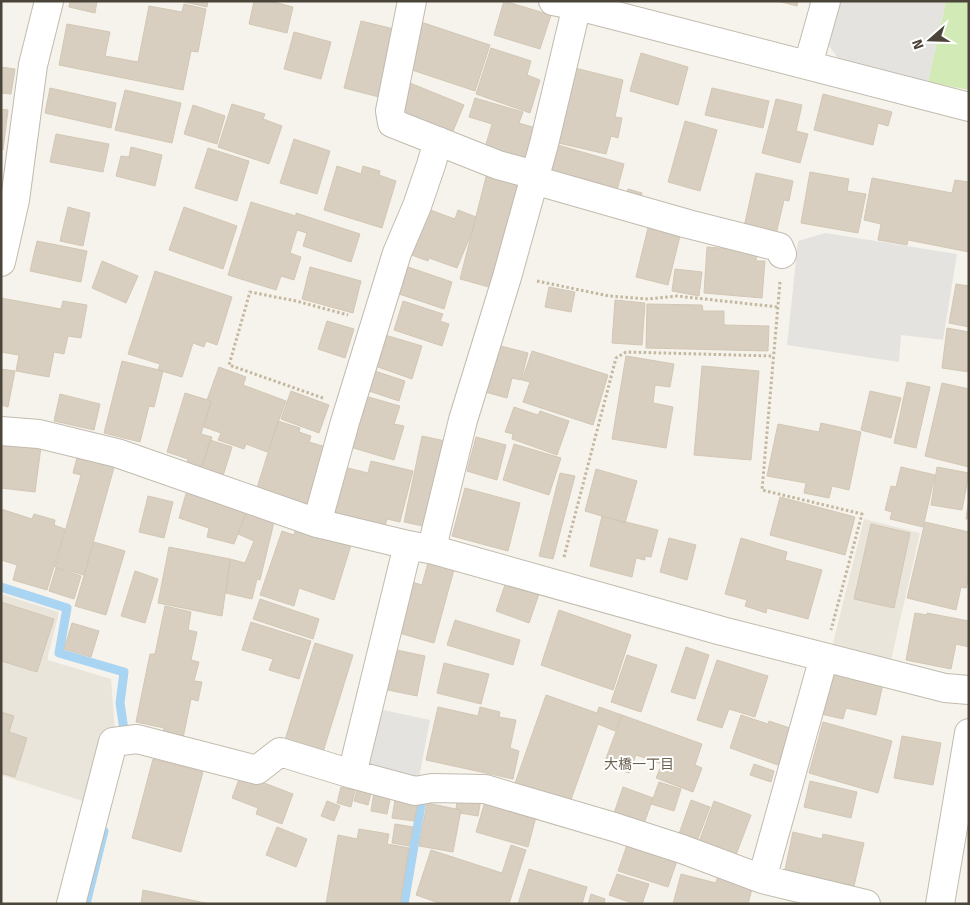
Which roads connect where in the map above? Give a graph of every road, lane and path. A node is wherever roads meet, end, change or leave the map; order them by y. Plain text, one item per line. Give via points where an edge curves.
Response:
1 (49, 1) edge
2 (412, 1) edge
3 (826, 1) edge
4 (570, 3) edge
5 (808, 66) junction
6 (969, 107) edge
7 (438, 141) junction
8 (535, 177) junction
9 (782, 254) joint
10 (1, 262) edge
11 (507, 277) junction
12 (778, 307) junction
13 (375, 322) junction
14 (773, 356) junction
15 (349, 407) junction
16 (1, 430) edge
17 (317, 522) junction
18 (408, 545) junction
19 (434, 550) junction
20 (556, 584) junction
21 (824, 657) junction
22 (969, 690) edge
23 (969, 732) edge
24 (352, 774) junction
25 (771, 888) edge
26 (71, 904) edge
27 (866, 904) edge
28 (940, 904) edge

1 - 10 street via 33,65 15,200
2 - 7 street via 390,111 392,122
3 - 5 street
4 - 5 street
4 - 8 street
5 - 6 street
7 - 8 street
7 - 13 street
8 - 9 street via 688,224 779,247
8 - 11 street
9 - 12 path
11 - 12 path via 609,296 648,299 677,296
11 - 19 street via 462,420
12 - 14 path
13 - 15 street
13 - 15 path via 250,292 229,365
14 - 20 path via 626,352 616,358
14 - 21 path via 762,490 862,514
15 - 17 street
16 - 17 street via 39,434 117,453
17 - 18 street
18 - 19 street
18 - 24 street
19 - 20 street
20 - 21 street
21 - 22 street via 945,688
21 - 25 street
23 - 28 street
24 - 25 street via 415,792 432,788 485,789 682,849
24 - 26 street via 280,752 257,770 137,739 113,742
25 - 27 street

